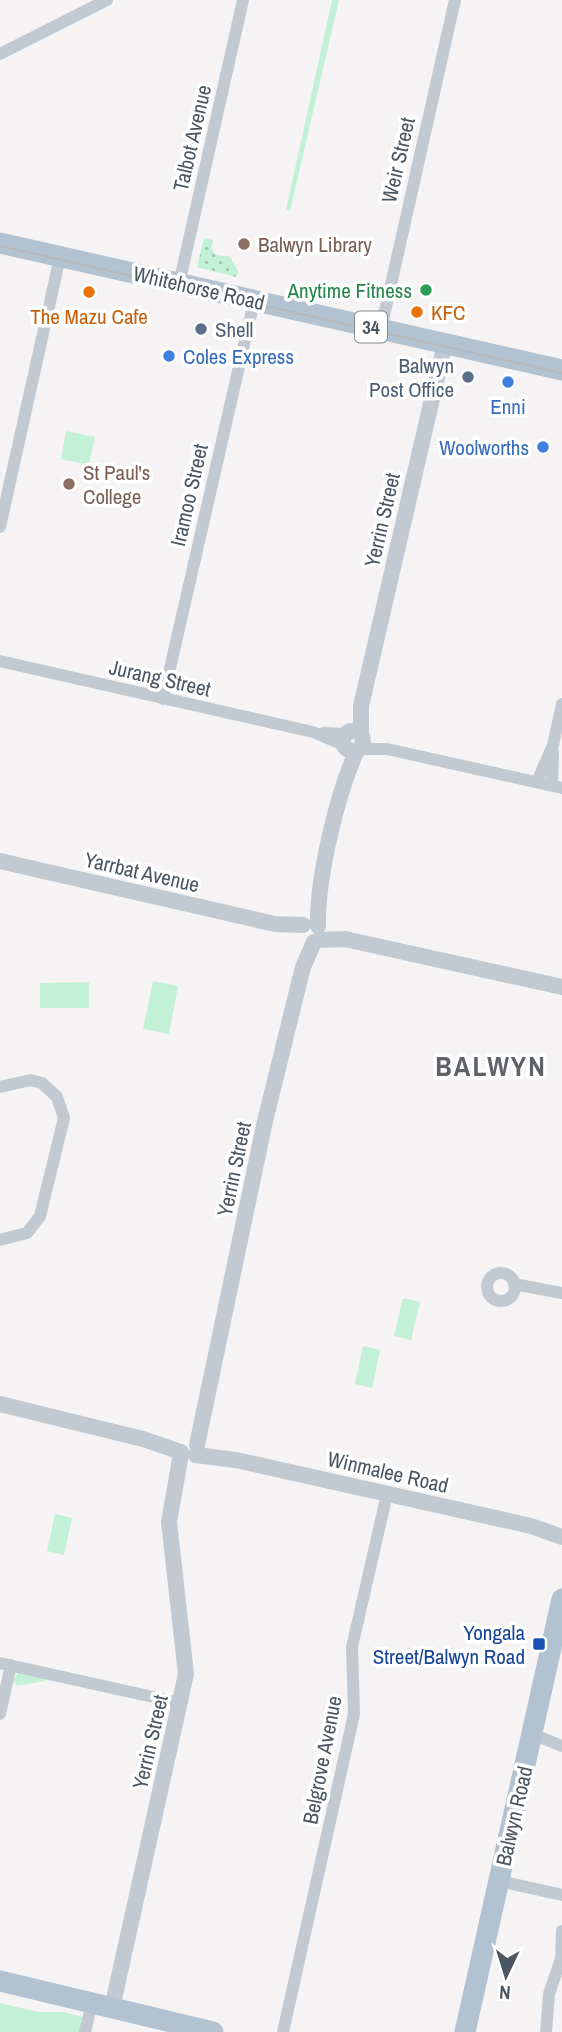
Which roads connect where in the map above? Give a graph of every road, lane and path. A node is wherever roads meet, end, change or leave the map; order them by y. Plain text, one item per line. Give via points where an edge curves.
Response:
1 (107, 0) edge
2 (243, 0) edge
3 (455, 0) edge
4 (0, 54) edge
5 (0, 243) edge
6 (60, 257) junction
7 (179, 284) junction
8 (254, 301) junction
9 (381, 329) junction
10 (445, 343) junction
11 (562, 370) edge
12 (0, 527) edge
13 (0, 662) edge
14 (163, 699) junction
15 (562, 704) edge
16 (353, 741) junction
17 (553, 745) junction
18 (537, 782) junction
19 (557, 787) edge
20 (0, 862) edge
21 (310, 932) junction
22 (562, 987) edge
23 (0, 1087) edge
24 (0, 1240) edge
25 (514, 1284) dead end
26 (562, 1293) edge
27 (0, 1404) edge
28 (189, 1449) junction
29 (387, 1494) junction
30 (531, 1526) junction
31 (562, 1529) edge
32 (562, 1537) edge
33 (562, 1603) edge
34 (5, 1664) edge
35 (180, 1703) junction
36 (0, 1714) edge
37 (532, 1734) junction
38 (562, 1746) edge
39 (499, 1881) junction
40 (562, 1895) edge
41 (562, 1931) edge
42 (561, 1958) edge
43 (0, 1981) edge
44 (102, 2006) junction
45 (85, 2032) edge
46 (213, 2032) edge
47 (283, 2032) edge
48 (465, 2032) edge
49 (546, 2032) edge

1 - 4 street
2 - 7 street, Talbot Avenue
3 - 9 street, Weir Street
5 - 6 main road, Whitehorse Road / 34
6 - 7 main road, Whitehorse Road / 34
6 - 12 street
7 - 8 main road, Whitehorse Road / 34
8 - 9 main road, Whitehorse Road / 34
8 - 14 street, Iramoo Street
9 - 10 main road, Whitehorse Road / 34
10 - 11 main road, Whitehorse Road / 34
10 - 16 street, Yerrin Street
13 - 14 street, Jurang Street
14 - 16 street, Jurang Street
15 - 17 street
16 - 18 street, Jurang Street
16 - 21 street, Yerrin Street
17 - 18 street
17 - 19 street
18 - 19 street, Jurang Street
20 - 21 street, Yarrbat Avenue
21 - 22 street, Yarrbat Avenue
21 - 28 street, Yerrin Street via 201,1421
23 - 24 street via 30,1080 42,1083 57,1097 64,1118 40,1216 27,1233
25 - 26 street
27 - 28 street, Winmalee Road
28 - 29 street, Winmalee Road
28 - 35 street, Yerrin Street via 169,1522 186,1668
29 - 30 street, Winmalee Road
29 - 47 street, Belgrove Avenue via 352,1647 354,1714
30 - 31 street, Winmalee Road
30 - 32 street, Winmalee Road
33 - 37 main road, Balwyn Road
34 - 35 street
34 - 36 street
35 - 44 street, Yerrin Street
37 - 38 street
37 - 39 main road, Balwyn Road
39 - 40 street
39 - 48 main road, Balwyn Road
41 - 42 street
42 - 49 street via 549,1994
43 - 44 main road
44 - 45 street
44 - 46 main road

